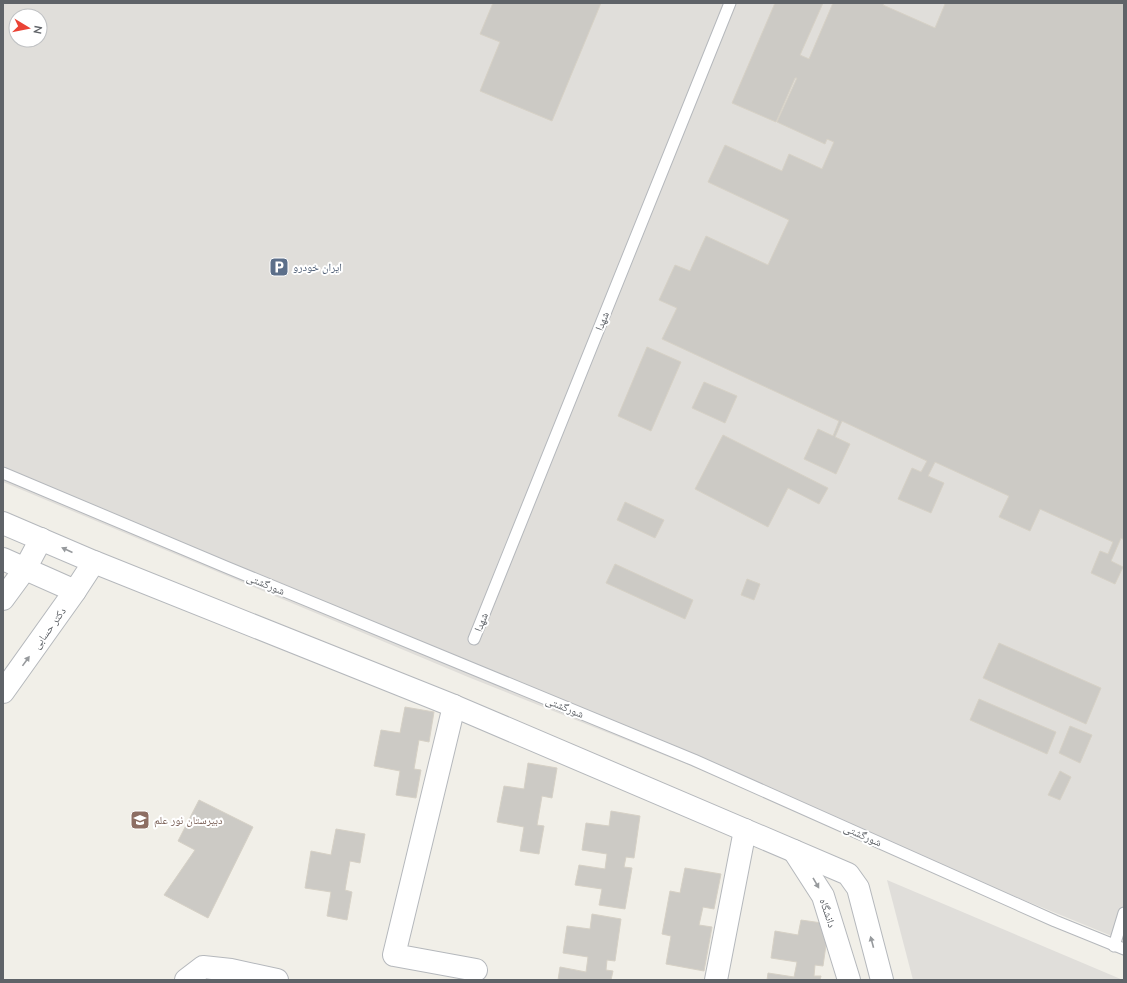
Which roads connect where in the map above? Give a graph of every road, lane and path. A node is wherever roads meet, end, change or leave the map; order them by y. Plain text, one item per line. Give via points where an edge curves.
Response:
1 (730, 3) edge
2 (3, 473) edge
3 (3, 523) edge
4 (41, 538) junction
5 (3, 559) edge
6 (94, 562) junction
7 (25, 568) junction
8 (76, 591) junction
9 (3, 599) edge
10 (474, 639) dead end
11 (3, 692) edge
12 (454, 706) junction
13 (746, 830) junction
14 (794, 851) junction
15 (1124, 914) edge
16 (1119, 948) edge
17 (476, 970) dead end
18 (186, 980) edge
19 (277, 980) edge
20 (716, 980) edge
21 (849, 980) edge
22 (882, 980) edge

1 - 10 lane, شهدا
2 - 16 lane, شورگشتی via 240,574 694,760
3 - 4 street
6 -> 4 street
4 - 7 street
5 - 7 street
6 - 8 street, دکتر حسابی
6 - 12 street
7 - 8 street
7 - 9 street
11 -> 8 street, دکتر حسابی
12 - 13 street
12 - 17 street via 394,955
13 - 14 street
13 - 20 street
14 -> 21 street, دانشگاه via 823,896
22 -> 14 street via 858,888 848,874
15 - 16 lane
18 - 19 street via 203,967

